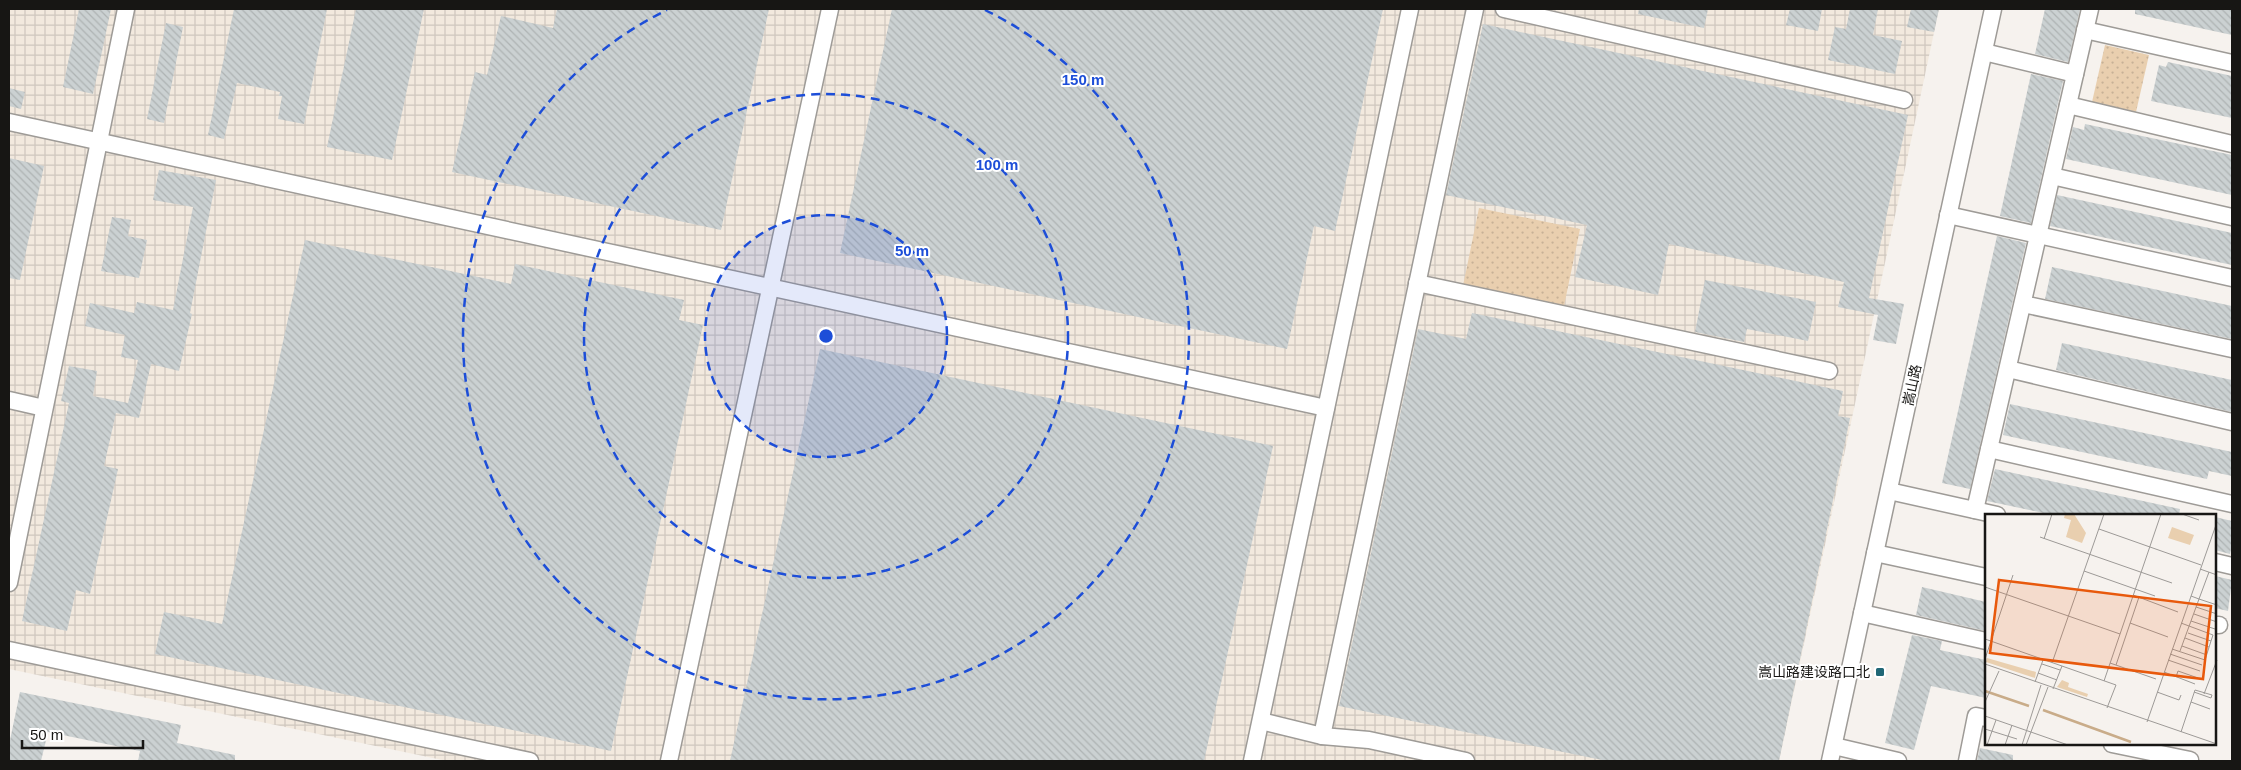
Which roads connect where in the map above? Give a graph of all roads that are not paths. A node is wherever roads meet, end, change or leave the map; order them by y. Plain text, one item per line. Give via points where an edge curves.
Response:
1 (126, 9) edge
2 (830, 9) edge
3 (1410, 9) edge
4 (1475, 9) edge
5 (1504, 9) edge
6 (1993, 9) edge
7 (2003, 9) edge
8 (2090, 9) edge
9 (2085, 30) junction
10 (1988, 53) junction
11 (2232, 63) edge
12 (2075, 74) junction
13 (1904, 100) dead end
14 (2068, 105) junction
15 (9, 122) edge
16 (99, 141) junction
17 (2232, 144) edge
18 (2052, 176) junction
19 (1953, 216) junction
20 (2232, 217) edge
21 (2038, 235) junction
22 (2232, 278) edge
23 (1417, 283) junction
24 (770, 287) junction
25 (2022, 304) junction
26 (2232, 349) edge
27 (2008, 369) junction
28 (1829, 371) dead end
29 (9, 400) edge
30 (44, 408) junction
31 (1326, 408) junction
32 (2232, 422) edge
33 (1989, 449) junction
34 (1893, 493) junction
35 (2232, 504) edge
36 (1975, 510) junction
37 (1993, 514) edge
38 (1880, 554) junction
39 (2216, 562) edge
40 (2232, 566) edge
41 (1985, 577) edge
42 (9, 583) edge
43 (1867, 614) junction
44 (1985, 641) edge
45 (9, 650) edge
46 (1985, 718) edge
47 (1261, 721) junction
48 (1322, 736) junction
49 (2117, 745) edge
50 (1837, 754) edge
51 (2190, 760) dead end
52 (530, 761) edge
53 (669, 761) edge
54 (1252, 761) edge
55 (1466, 761) edge
56 (1898, 761) edge
57 (1966, 761) edge

1 - 16 street
2 - 24 street
3 - 31 street
4 - 23 street
5 - 13 street
6 - 10 street, 嵩山路
7 - 10 street, 嵩山路
8 - 9 street
9 - 11 street
9 - 12 street
10 - 12 street
10 - 19 street, 嵩山路
12 - 14 street
14 - 17 street
14 - 18 street
15 - 16 street
16 - 24 street
16 - 30 street
18 - 20 street
18 - 21 street
19 - 21 street
19 - 34 street, 嵩山路
21 - 22 street
21 - 25 street
23 - 28 street
23 - 48 street
24 - 31 street
24 - 53 street
25 - 26 street
25 - 27 street
27 - 32 street
27 - 33 street
29 - 30 street
30 - 42 street
31 - 47 street
33 - 35 street
33 - 36 street
34 - 36 street
34 - 38 street, 嵩山路
36 - 37 street
38 - 41 street
38 - 43 street, 嵩山路
39 - 40 street
43 - 44 street
43 - 50 street, 嵩山路
45 - 52 street
46 - 57 street via 1976,716
47 - 48 street
47 - 54 street
48 - 55 street via 1369,740
49 - 51 street
50 - 56 street

